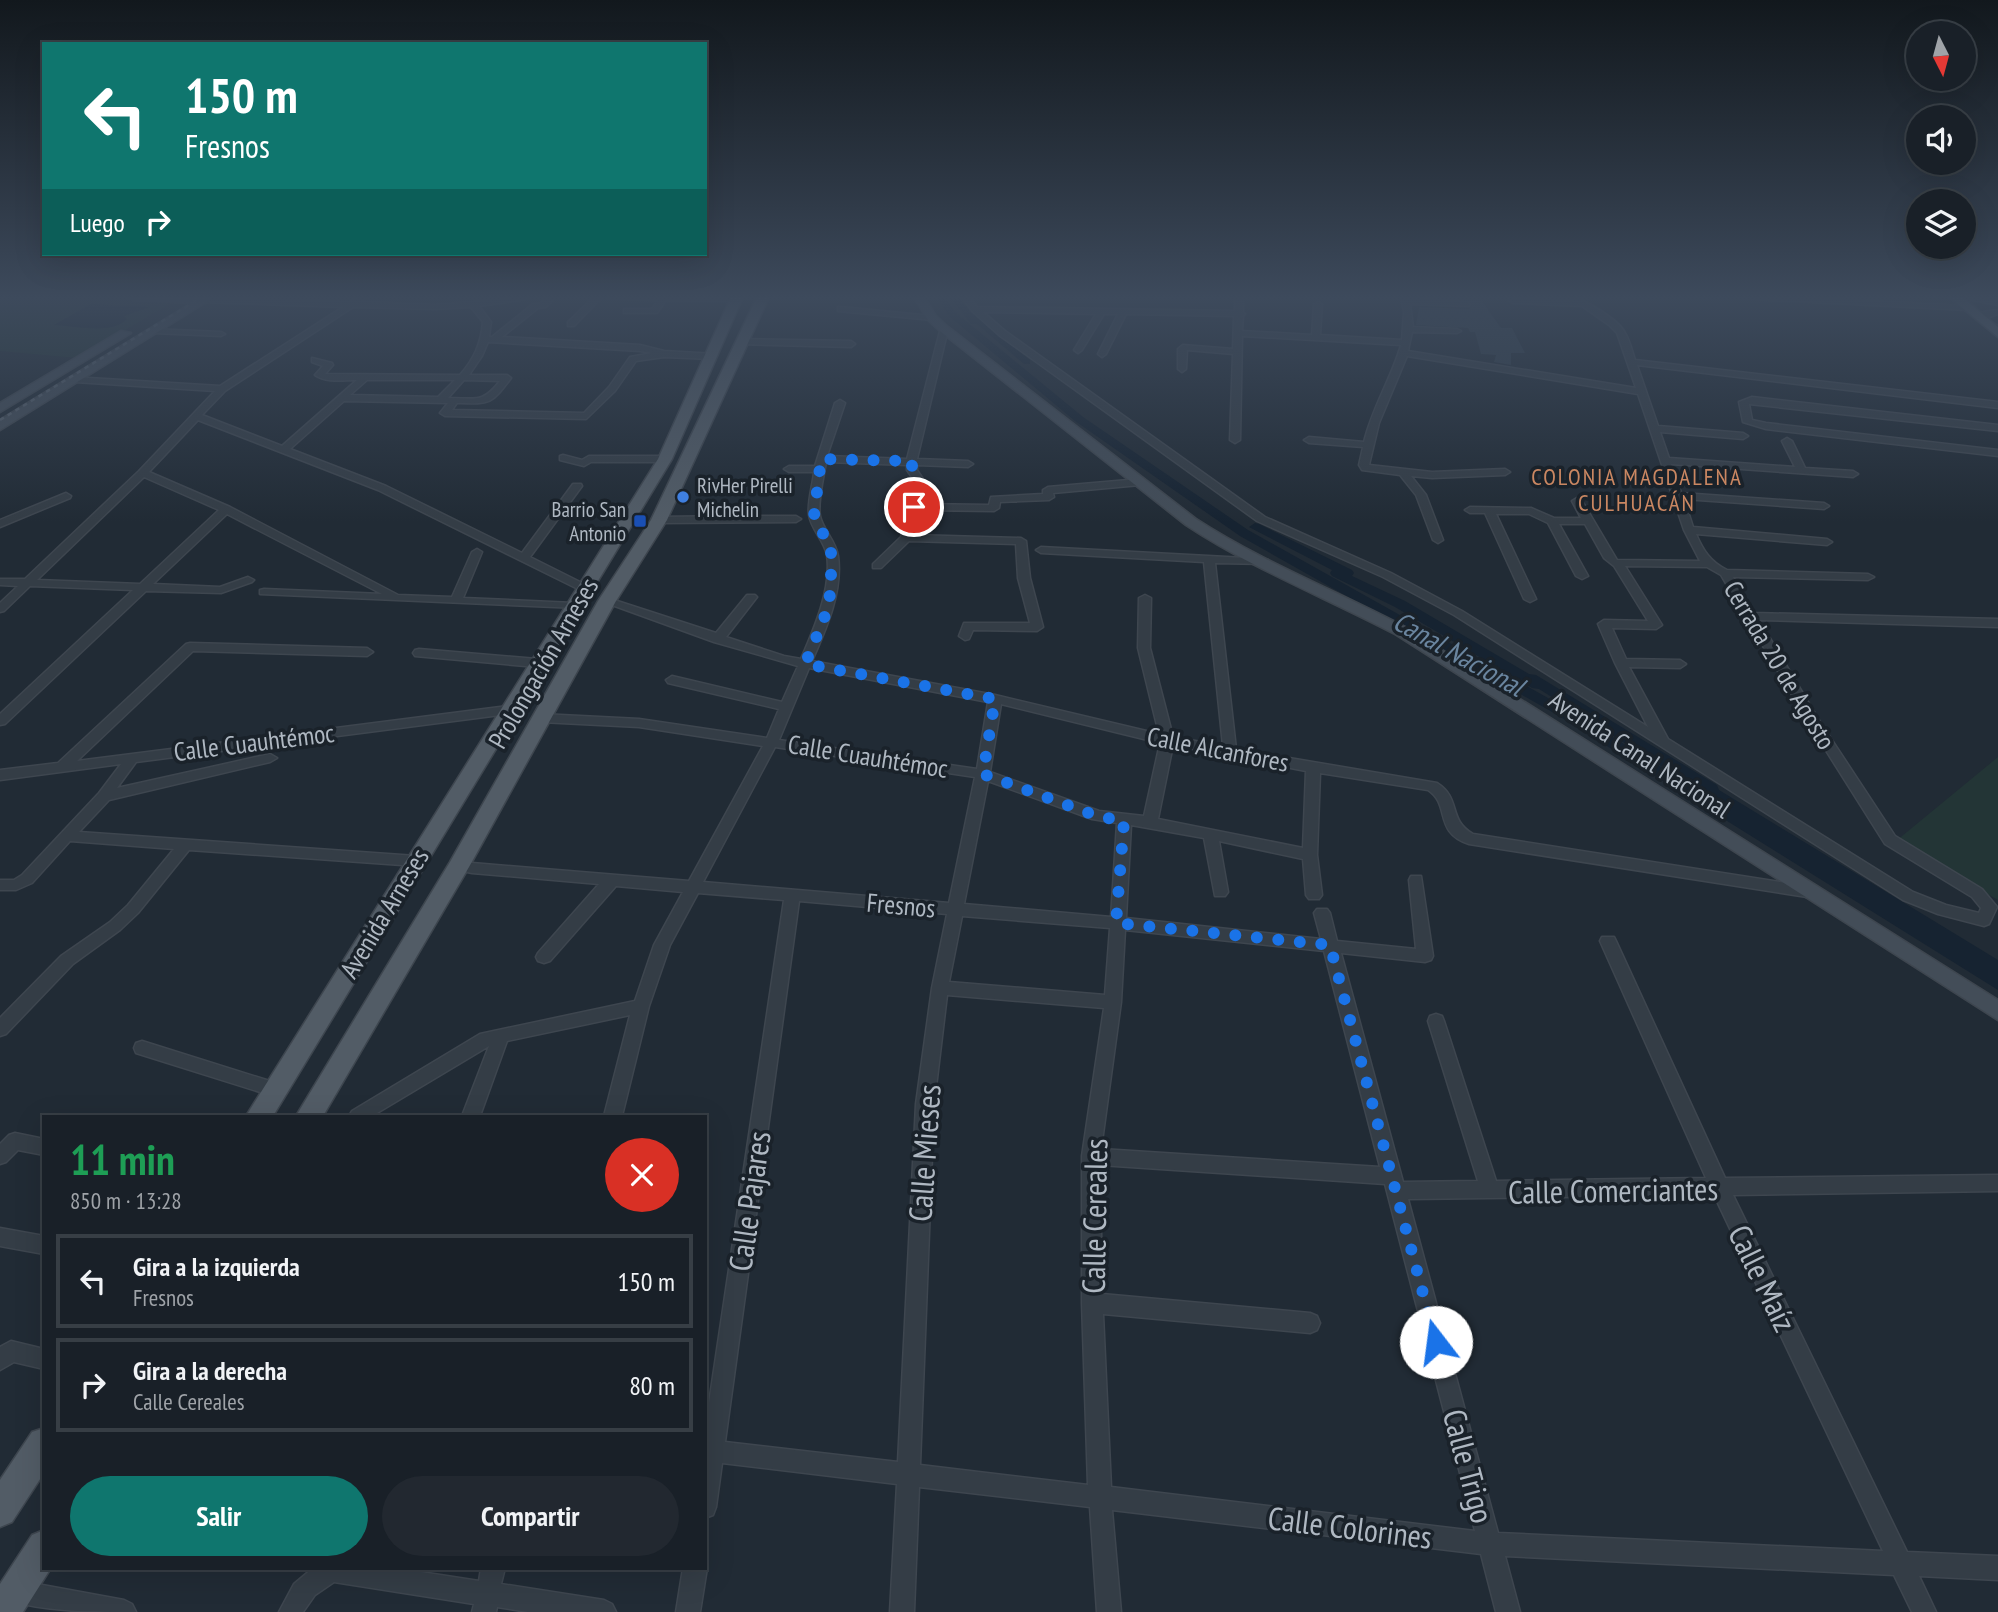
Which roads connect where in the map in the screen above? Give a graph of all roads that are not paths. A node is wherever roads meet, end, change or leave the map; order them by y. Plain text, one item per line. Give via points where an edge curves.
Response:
1 (60, 372) edge
2 (86, 372) edge
3 (248, 372) edge
4 (322, 372) edge
5 (466, 372) edge
6 (624, 372) edge
7 (705, 372) edge
8 (728, 372) edge
9 (934, 372) edge
10 (999, 372) edge
11 (1056, 372) edge
12 (1237, 372) edge
13 (1396, 372) edge
14 (1520, 372) edge
15 (1634, 372) edge
16 (1718, 372) edge
17 (463, 376) junction
18 (365, 377) junction
19 (75, 379) junction
20 (222, 389) junction
21 (1641, 392) junction
22 (340, 398) junction
23 (440, 401) junction
24 (454, 401) junction
25 (840, 402) dead end
26 (1998, 405) edge
27 (0, 408) edge
28 (1817, 408) junction
29 (196, 416) junction
30 (0, 426) edge
31 (1998, 428) edge
32 (1655, 429) junction
33 (1899, 430) junction
34 (1742, 436) dead end
35 (1829, 437) junction
36 (1968, 437) junction
37 (1235, 440) dead end
38 (1309, 440) dead end
39 (1787, 441) dead end
40 (1368, 445) junction
41 (285, 448) junction
42 (1998, 455) edge
43 (563, 458) dead end
44 (665, 459) junction
45 (912, 461) junction
46 (1667, 461) junction
47 (821, 464) junction
48 (968, 464) dead end
49 (789, 469) dead end
50 (1802, 471) junction
51 (1505, 472) dead end
52 (143, 473) junction
53 (1404, 473) junction
54 (1853, 474) dead end
55 (1140, 482) junction
56 (577, 486) dead end
57 (66, 496) dead end
58 (1679, 496) junction
59 (1577, 501) dead end
60 (742, 506) dead end
61 (1824, 506) dead end
62 (914, 507) junction
63 (226, 509) junction
64 (1470, 510) dead end
65 (1489, 510) junction
66 (796, 519) dead end
67 (659, 520) junction
68 (738, 520) junction
69 (1552, 521) junction
70 (1587, 521) junction
71 (0, 524) edge
72 (1689, 530) junction
73 (906, 538) junction
74 (1438, 540) dead end
75 (1827, 542) dead end
76 (1041, 550) dead end
77 (477, 552) dead end
78 (524, 558) junction
79 (1209, 559) junction
80 (1613, 561) junction
81 (1264, 562) junction
82 (1707, 564) junction
83 (877, 566) dead end
84 (1725, 573) junction
85 (1582, 576) dead end
86 (1868, 577) dead end
87 (248, 580) dead end
88 (0, 582) edge
89 (28, 583) junction
90 (145, 588) junction
91 (584, 588) junction
92 (264, 592) dead end
93 (396, 597) junction
94 (751, 597) dead end
95 (1145, 598) dead end
96 (1530, 599) dead end
97 (456, 600) junction
98 (607, 601) junction
99 (573, 606) junction
100 (0, 609) edge
101 (1750, 616) junction
102 (1998, 623) edge
103 (965, 636) dead end
104 (718, 639) junction
105 (367, 652) dead end
106 (419, 653) dead end
107 (537, 663) junction
108 (1621, 663) junction
109 (805, 664) junction
110 (1680, 664) dead end
111 (672, 680) dead end
112 (995, 699) junction
113 (787, 707) junction
114 (508, 710) junction
115 (541, 718) junction
116 (0, 721) edge
117 (1167, 740) junction
118 (772, 741) junction
119 (1663, 742) junction
120 (1230, 752) junction
121 (133, 757) junction
122 (270, 758) dead end
123 (63, 766) junction
124 (1313, 768) junction
125 (983, 774) junction
126 (0, 775) edge
127 (104, 796) junction
128 (1124, 821) junction
129 (1150, 822) junction
130 (1211, 835) junction
131 (67, 836) junction
132 (186, 844) junction
133 (1310, 855) junction
134 (416, 861) junction
135 (465, 868) junction
136 (612, 880) junction
137 (1416, 880) dead end
138 (0, 885) edge
139 (693, 887) junction
140 (1807, 891) junction
141 (1220, 892) dead end
142 (792, 896) junction
143 (957, 910) junction
144 (1116, 923) junction
145 (1608, 941) dead end
146 (1330, 945) junction
147 (544, 957) dead end
148 (940, 988) junction
149 (1112, 1002) junction
150 (641, 1006) junction
151 (1998, 1011) edge
152 (1436, 1021) dead end
153 (0, 1029) edge
154 (501, 1036) junction
155 (142, 1048) dead end
156 (276, 1090) junction
157 (260, 1115) edge
158 (310, 1115) edge
159 (360, 1115) edge
160 (471, 1115) edge
161 (613, 1115) edge
162 (42, 1147) edge
163 (0, 1156) edge
164 (1091, 1156) junction
165 (1998, 1183) edge
166 (1394, 1184) junction
167 (1720, 1188) junction
168 (1490, 1191) junction
169 (0, 1237) edge
170 (42, 1245) edge
171 (1092, 1303) junction
172 (1310, 1323) dead end
173 (42, 1359) edge
174 (0, 1360) edge
175 (42, 1447) edge
176 (710, 1451) edge
177 (908, 1474) junction
178 (707, 1485) edge
179 (1100, 1496) junction
180 (0, 1510) edge
181 (1490, 1544) junction
182 (42, 1550) edge
183 (1900, 1563) junction
184 (1998, 1568) edge
185 (493, 1570) edge
186 (695, 1570) edge
187 (9, 1602) edge
188 (486, 1602) edge
189 (293, 1606) edge
190 (124, 1612) edge
191 (604, 1612) edge
192 (688, 1612) edge
193 (902, 1612) edge
194 (1110, 1612) edge
195 (1508, 1612) edge
196 (1924, 1612) edge

1 - 27 street
2 - 19 street
3 - 20 street
4 - 18 street via 320,376
5 - 17 street
6 - 24 street via 586,416 445,413
7 - 44 main road, Prolongación Arneses
8 - 67 main road, Prolongación Arneses
9 - 45 street
10 - 55 street, Avenida Canal Nacional
11 - 119 street via 1261,519 1387,575 1458,614
12 - 37 street
13 - 40 street
14 - 21 street
15 - 21 street, Cerrada 20 de Agosto
16 - 26 street
17 - 18 street
17 - 23 street
17 - 24 street via 507,378 488,400
18 - 22 street
19 - 20 street
19 - 30 street
20 - 29 street
21 - 32 street, Cerrada 20 de Agosto
22 - 23 street
22 - 41 street
23 - 24 street
25 - 47 street
28 - 33 street
28 - 35 street
28 - 35 street via 1744,402 1748,422
29 - 41 street
29 - 52 street
31 - 36 street
32 - 34 street
32 - 46 street, Cerrada 20 de Agosto
33 - 35 street
33 - 36 street
33 - 36 street
35 - 42 street
36 - 42 street
38 - 40 street
39 - 50 street
40 - 53 street via 1364,465
41 - 78 street via 382,488
43 - 44 street via 584,463 589,458
44 - 91 main road, Prolongación Arneses
45 - 47 street
45 - 48 street
45 - 62 street via 918,480
46 - 50 street
46 - 58 street, Cerrada 20 de Agosto
47 - 49 street
47 - 109 street via 814,516 831,549 831,580 824,619
50 - 54 street
51 - 53 street
52 - 63 street
52 - 89 street
53 - 74 street via 1421,495
55 - 62 street via 1048,490 1049,497 995,499 994,508
55 - 81 street, Avenida Canal Nacional via 1223,543
56 - 78 street
57 - 71 street
58 - 61 street
58 - 72 street, Cerrada 20 de Agosto
59 - 70 street
60 - 68 street
62 - 73 street
63 - 90 street
63 - 93 street
64 - 65 street
65 - 69 street via 1531,511
65 - 96 street
66 - 68 street
67 - 68 street
67 - 98 main road, Prolongación Arneses
69 - 70 street
69 - 85 street
70 - 80 street
72 - 75 street
72 - 82 street, Cerrada 20 de Agosto
73 - 83 street
73 - 103 street via 1021,541 1024,578 1037,627 968,626
76 - 79 street
77 - 97 street
78 - 91 street
79 - 81 street
79 - 120 street
80 - 82 street
80 - 108 street via 1656,625 1604,624
81 - 140 street, Avenida Canal Nacional via 1401,631
82 - 84 street, Cerrada 20 de Agosto
84 - 86 street
84 - 101 street, Cerrada 20 de Agosto
87 - 90 street via 221,590
88 - 89 street
89 - 90 street
89 - 100 street
90 - 116 street
91 - 99 main road, Prolongación Arneses
92 - 93 street
93 - 97 street
94 - 104 street
95 - 117 street via 1144,648
97 - 99 street
98 - 104 street, Calle Alcanfores
98 - 115 main road, Prolongación Arneses
99 - 107 main road, Prolongación Arneses
101 - 102 street
101 - 119 street, Cerrada 20 de Agosto via 1890,840 1977,893 1989,907 1984,920 1908,896
104 - 109 street, Calle Alcanfores
105 - 123 street via 190,647
106 - 107 street
107 - 114 main road, Prolongación Arneses
108 - 110 street
108 - 119 street
109 - 112 street, Calle Alcanfores
109 - 113 street
111 - 113 street
112 - 117 street, Calle Alcanfores
112 - 125 street, Calle Mieses
113 - 118 street
114 - 121 street, Calle Cuauhtémoc
114 - 134 main road, Avenida Arneses
115 - 118 street, Calle Cuauhtémoc via 639,723
115 - 135 main road, Prolongación Arneses
117 - 120 street, Calle Alcanfores
117 - 129 street
118 - 125 street, Calle Cuauhtémoc
118 - 139 street
120 - 124 street, Calle Alcanfores
121 - 123 street, Calle Cuauhtémoc
121 - 127 street
122 - 127 street
123 - 126 street, Calle Cuauhtémoc
124 - 133 street, Calle Trigo
124 - 140 street, Calle Alcanfores via 1443,791 1450,826 1469,839
125 - 128 street, Calle Cuauhtémoc via 1097,816
125 - 143 street, Calle Mieses
127 - 131 street
128 - 129 street, Calle Cuauhtémoc
128 - 144 street, Calle Cereales
129 - 130 street, Calle Cuauhtémoc
130 - 133 street, Calle Cuauhtémoc
130 - 141 street
131 - 132 street
131 - 138 street via 27,879
132 - 134 street
132 - 153 street via 133,909 67,960
133 - 146 street, Calle Trigo
134 - 156 main road, Avenida Arneses
135 - 136 street, Fresnos
135 - 158 main road, Avenida Arneses
136 - 139 street, Fresnos
136 - 147 street
137 - 146 street, Fresnos via 1425,956
139 - 142 street, Fresnos
139 - 150 street via 662,945
140 - 151 street, Avenida Canal Nacional
142 - 143 street, Fresnos
142 - 176 street, Calle Pajares
143 - 144 street, Fresnos
143 - 148 street, Calle Mieses
144 - 146 street, Fresnos
144 - 149 street, Calle Cereales
145 - 167 street, Calle Maíz
146 - 166 street, Calle Trigo
148 - 149 street
148 - 177 street, Calle Mieses via 925,1104
149 - 164 street, Calle Cereales
150 - 154 street
150 - 161 street
152 - 168 street
154 - 159 street via 486,1039
154 - 160 street
155 - 156 street
156 - 157 main road, Avenida Arneses
162 - 163 street via 15,1141
164 - 166 street, Calle Comerciantes
164 - 171 street, Calle Cereales
165 - 167 street, Calle Comerciantes
166 - 168 street, Calle Comerciantes
166 - 181 street, Calle Trigo
167 - 168 street, Calle Comerciantes
167 - 183 street, Calle Maíz
169 - 170 street
171 - 172 street
171 - 179 street, Calle Cereales
173 - 174 street via 11,1351
175 - 180 main road
176 - 177 street, Calle Colorines
176 - 178 street, Calle Pajares
177 - 179 street, Calle Colorines
177 - 193 street, Calle Mieses
179 - 181 street, Calle Colorines
179 - 194 street, Calle Cereales
181 - 183 street, Calle Colorines
181 - 195 street, Calle Trigo
182 - 187 main road
183 - 184 street, Calle Colorines
183 - 196 street, Calle Maíz
185 - 188 street
186 - 192 street
187 - 190 street
188 - 189 street via 332,1570 312,1581
188 - 191 street

